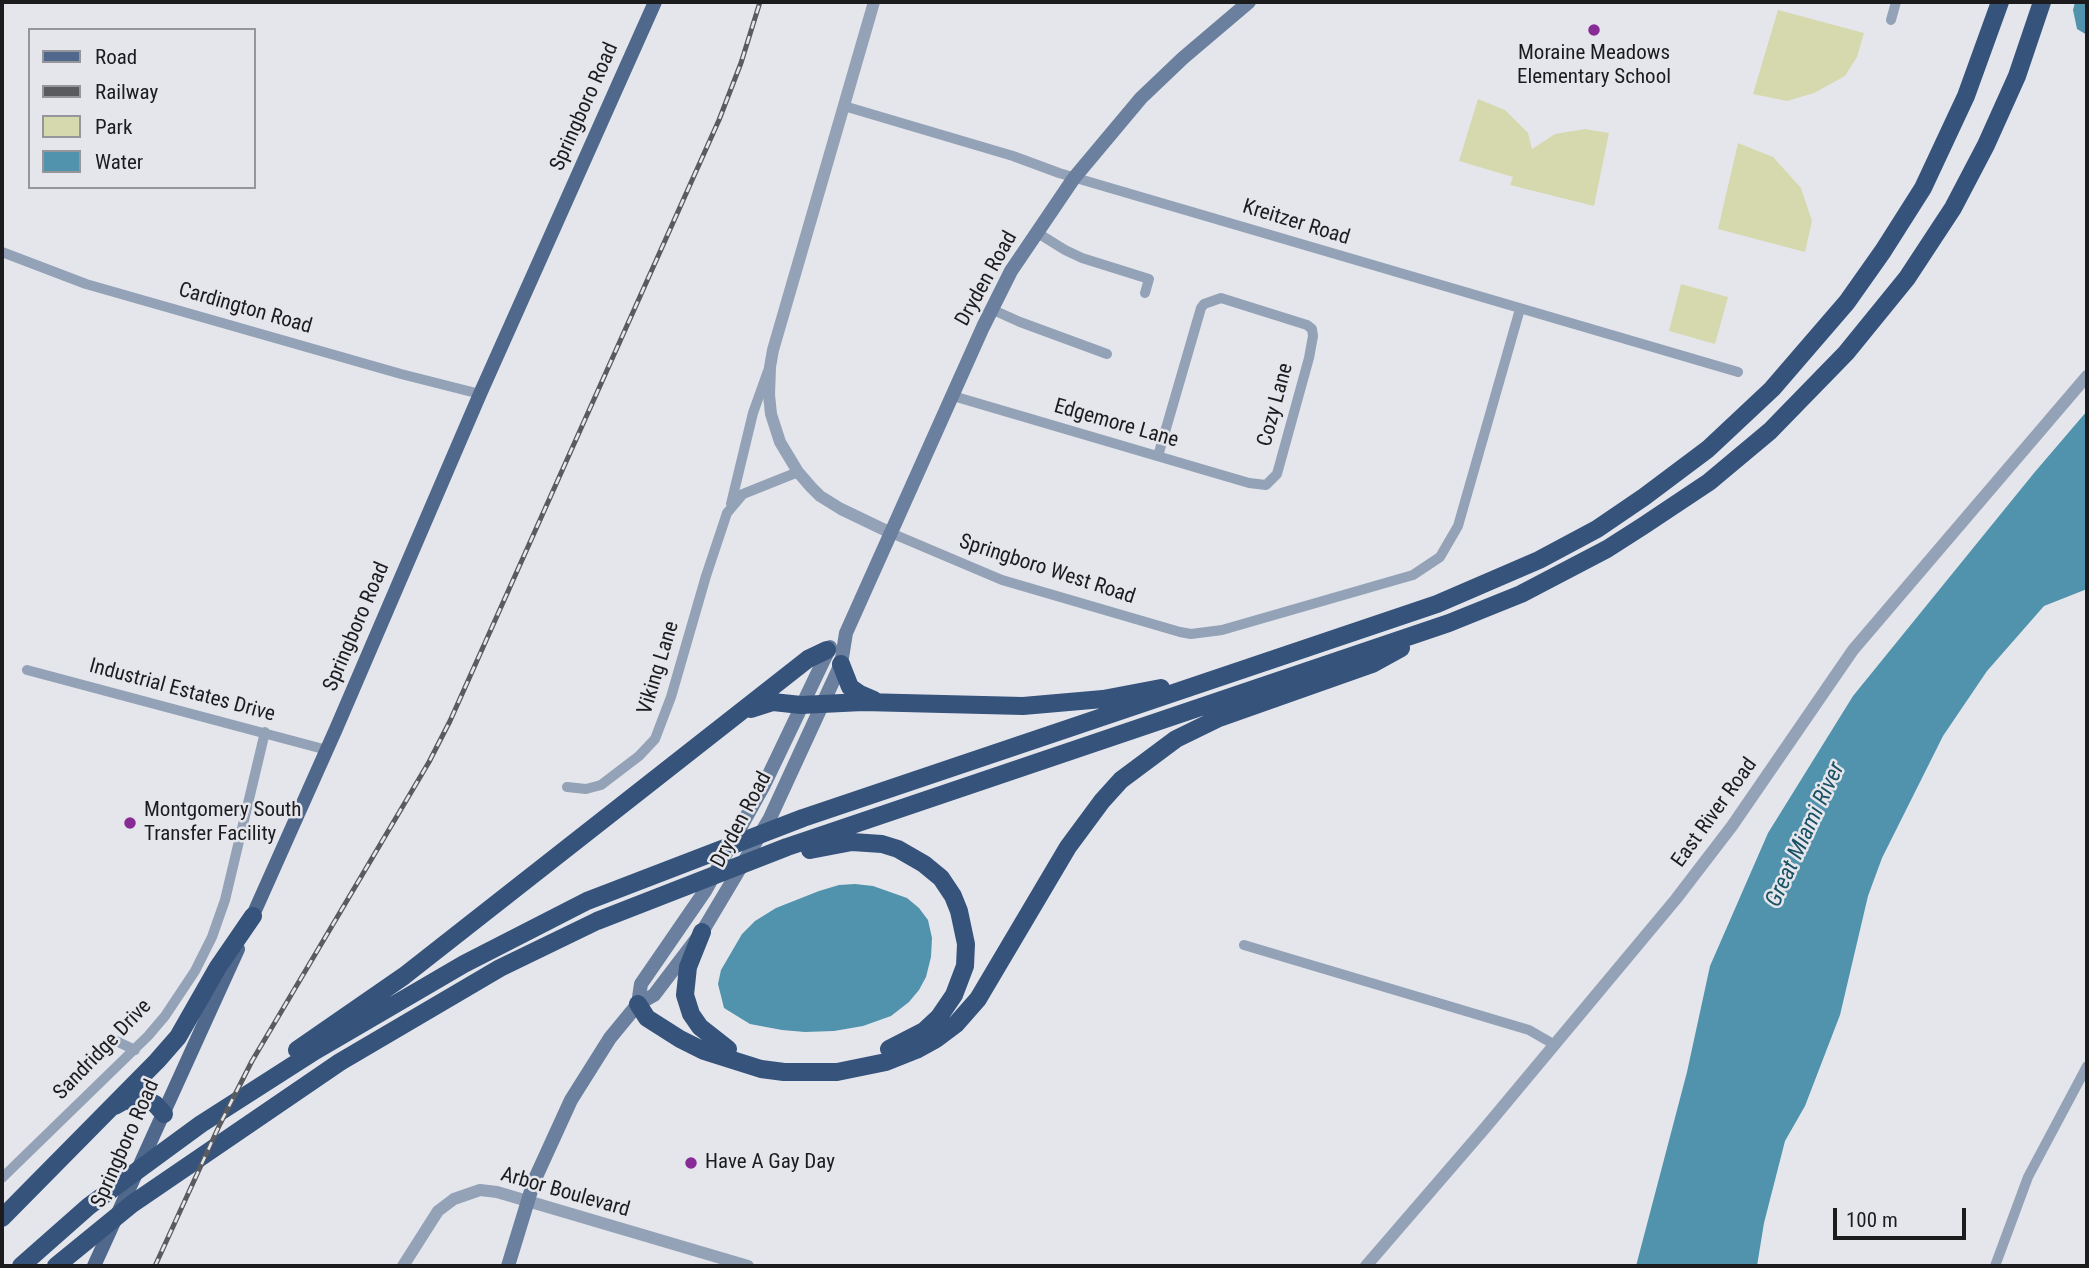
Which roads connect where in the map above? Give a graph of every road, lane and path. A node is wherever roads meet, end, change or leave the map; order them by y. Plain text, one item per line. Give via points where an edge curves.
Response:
1 (655, 2) edge
2 (874, 2) edge
3 (1249, 2) edge
4 (1896, 2) edge
5 (2000, 2) edge
6 (2042, 2) edge
7 (1891, 20) dead end
8 (844, 106) junction
9 (1074, 178) junction
10 (1036, 232) junction
11 (2, 252) edge
12 (1145, 293) dead end
13 (991, 309) junction
14 (1520, 309) junction
15 (1107, 354) dead end
16 (770, 367) junction
17 (1738, 372) dead end
18 (2087, 376) edge
19 (480, 394) junction
20 (953, 396) junction
21 (1158, 456) junction
22 (798, 472) junction
23 (1269, 484) joint
24 (730, 507) junction
25 (891, 533) junction
26 (1449, 622) junction
27 (846, 633) junction
28 (827, 650) junction
29 (841, 664) junction
30 (1260, 665) junction
31 (27, 670) dead end
32 (823, 703) junction
33 (891, 703) junction
34 (801, 705) junction
35 (265, 733) junction
36 (709, 737) junction
37 (327, 750) junction
38 (567, 787) dead end
39 (784, 851) junction
40 (253, 916) junction
41 (702, 932) junction
42 (1244, 945) dead end
43 (638, 1004) junction
44 (112, 1038) dead end
45 (1555, 1045) junction
46 (728, 1049) junction
47 (135, 1050) junction
48 (2087, 1066) edge
49 (106, 1112) junction
50 (164, 1114) junction
51 (201, 1124) junction
52 (2, 1178) edge
53 (527, 1202) junction
54 (2, 1217) edge
55 (21, 1266) edge
56 (56, 1266) edge
57 (94, 1266) edge
58 (402, 1266) edge
59 (508, 1266) edge
60 (748, 1266) edge
61 (1366, 1266) edge
62 (1995, 1266) edge

1 - 19 main road, Springboro Road
2 - 8 street, Springboro West Road
3 - 9 main road, Dryden Road via 1141,98
4 - 7 street
5 - 30 highway via 1947,140 1884,251 1802,356 1716,442 1635,504 1539,560 1437,604
6 - 26 highway via 2003,110 1953,208 1907,278 1797,406 1709,482 1607,549 1521,594
8 - 9 street, Kreitzer Road
8 - 16 street, Springboro West Road
9 - 10 main road, Dryden Road
9 - 14 street, Kreitzer Road
10 - 12 street via 1082,258 1149,279
10 - 13 main road, Dryden Road
11 - 19 street, Cardington Road via 86,284
13 - 15 street
13 - 20 main road, Dryden Road
14 - 17 street, Kreitzer Road
14 - 25 street, Springboro West Road via 1458,526 1440,556 1413,575 1222,630 1191,634 1002,580
16 - 22 street, Springboro West Road via 775,428
16 - 24 street, Viking Lane via 753,413
18 - 45 street, East River Road via 1853,650 1713,852
19 - 37 main road, Springboro Road
20 - 21 street, Edgemore Lane
20 - 25 main road, Dryden Road
21 - 23 street, Edgemore Lane via 1249,483
21 - 23 street, Cozy Lane via 1201,308 1221,298 1307,325 1313,333 1277,474
22 - 24 street via 743,494
22 - 25 street, Springboro West Road via 820,496
24 - 38 street, Viking Lane via 655,738 601,785
25 - 27 main road, Dryden Road
26 - 39 highway
26 - 43 highway via 1372,664 1219,718 1176,739 1122,780 1068,847 978,999 956,1024 916,1050 886,1062 837,1072 761,1069 680,1039 648,1018
27 - 28 main road, Dryden Road
27 - 29 main road, Dryden Road
28 - 34 main road, Dryden Road
28 - 36 highway via 808,659
29 - 32 main road, Dryden Road
29 - 33 highway via 855,691
30 - 33 highway via 1103,699 1023,706
30 - 51 highway via 803,818 587,901 464,964
31 - 35 street, Industrial Estates Drive
32 - 33 highway
32 - 34 highway
32 - 41 main road, Dryden Road via 770,817
34 - 36 highway via 759,705
34 - 43 main road, Dryden Road via 764,785 699,901 641,984
35 - 37 street, Industrial Estates Drive
35 - 47 street, Sandridge Drive via 234,869 215,929 183,991
36 - 51 highway via 404,976 290,1054
37 - 40 main road, Springboro Road
39 - 46 highway via 852,842 882,844 909,854 941,878 953,896 963,925 965,966 939,1017 903,1044 879,1053 815,1062 750,1056
39 - 56 highway via 674,889 500,968 263,1113 132,1204
40 - 49 highway via 178,1037
40 - 50 main road, Springboro Road
41 - 43 main road, Dryden Road via 654,995
41 - 46 highway via 688,967 685,995 700,1027
42 - 45 street via 1529,1030
43 - 46 highway via 687,1033
43 - 53 main road, Dryden Road via 610,1038 571,1100
44 - 47 street
45 - 61 street, East River Road
47 - 52 street, Sandridge Drive
48 - 62 street via 2028,1177
49 - 50 highway via 124,1101 146,1099
49 - 54 highway
50 - 57 main road, Springboro Road
51 - 55 highway via 102,1197
53 - 58 street, Arbor Boulevard via 491,1191 474,1191 454,1199 432,1219
53 - 59 main road, Dryden Road
53 - 60 street, Arbor Boulevard

